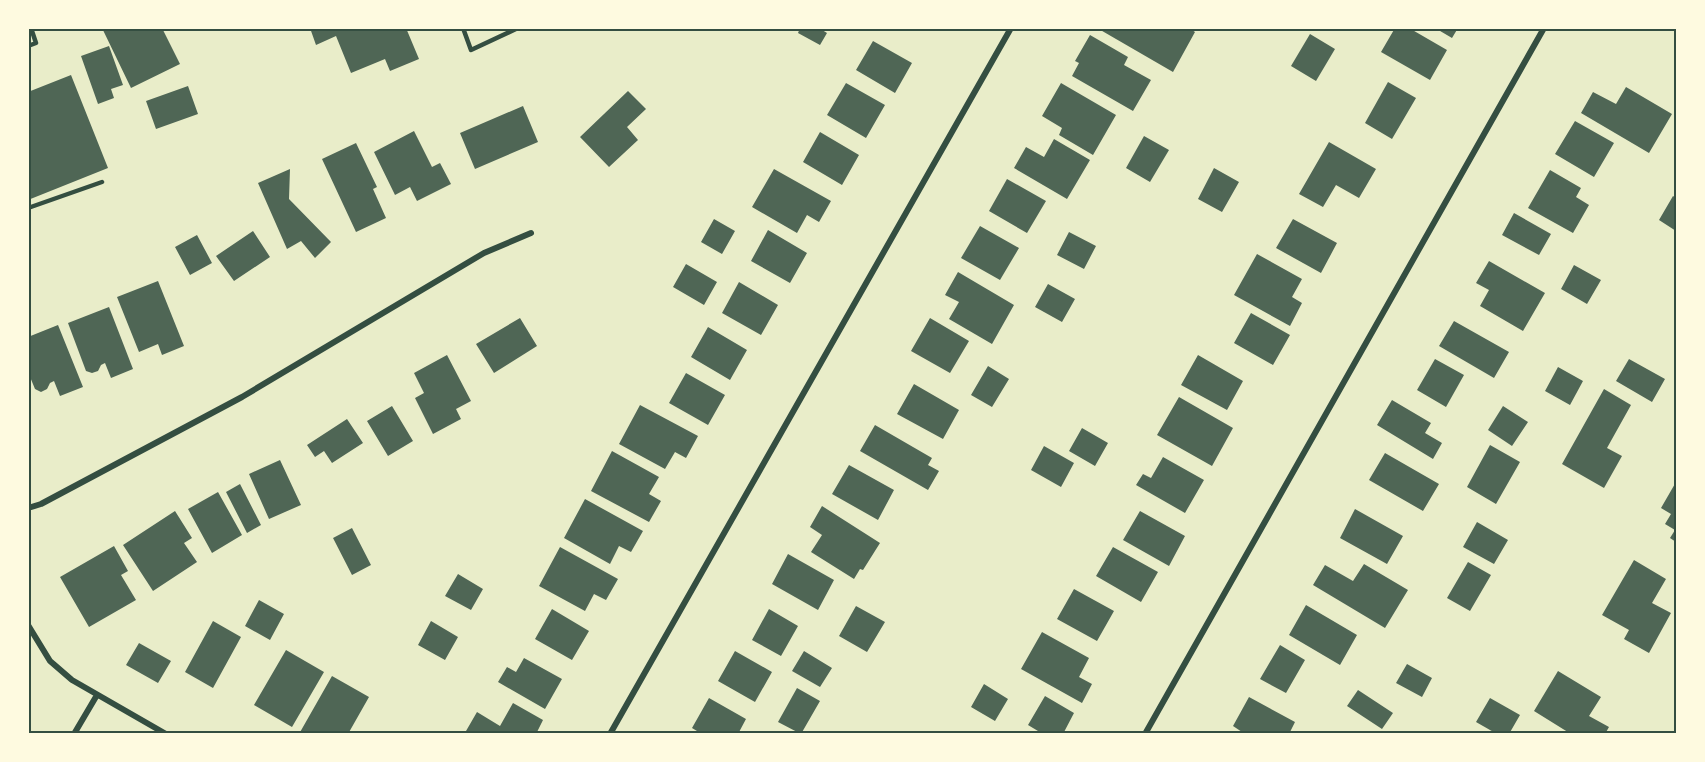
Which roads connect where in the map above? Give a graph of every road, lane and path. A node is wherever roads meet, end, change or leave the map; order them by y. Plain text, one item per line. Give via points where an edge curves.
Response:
1 (31, 28) edge
2 (463, 28) edge
3 (518, 28) edge
4 (1011, 28) edge
5 (1544, 28) edge
6 (28, 46) edge
7 (102, 182) dead end
8 (28, 208) edge
9 (531, 233) dead end
10 (28, 508) edge
11 (28, 625) edge
12 (97, 695) junction
13 (74, 734) edge
14 (166, 734) edge
15 (610, 734) edge
16 (1144, 734) edge

1 - 6 lane via 36,43
2 - 3 lane via 471,50
4 - 15 street
5 - 16 street
7 - 8 lane
9 - 10 street via 484,253 242,397
11 - 12 street via 50,661
12 - 13 street
12 - 14 street

